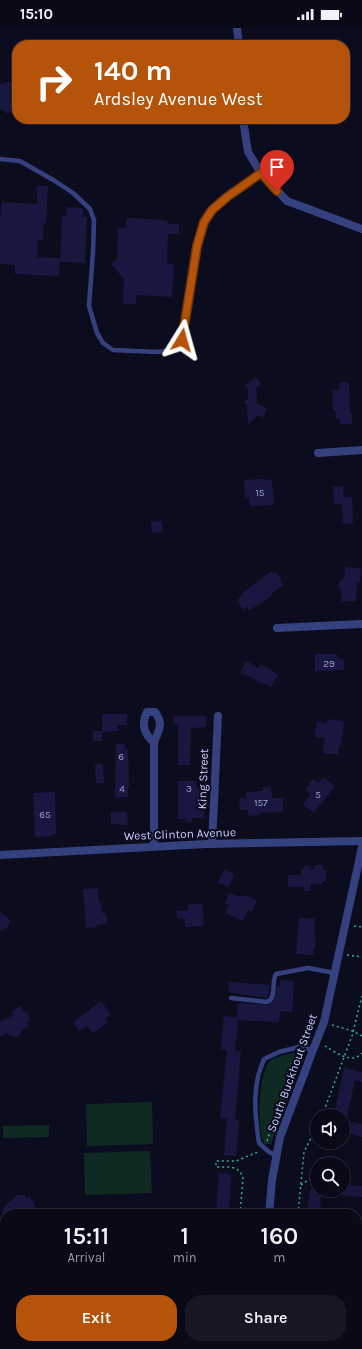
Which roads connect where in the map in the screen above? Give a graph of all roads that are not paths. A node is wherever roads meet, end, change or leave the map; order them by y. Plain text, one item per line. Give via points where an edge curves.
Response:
1 (237, 28) edge
2 (238, 40) edge
3 (244, 124) edge
4 (0, 159) edge
5 (261, 173) junction
6 (362, 229) edge
7 (362, 450) edge
8 (318, 453) dead end
9 (362, 624) edge
10 (278, 628) dead end
11 (218, 716) dead end
12 (154, 742) dead end
13 (362, 841) edge
14 (212, 844) junction
15 (154, 846) junction
16 (362, 847) edge
17 (0, 855) edge
18 (335, 973) junction
19 (231, 998) dead end
20 (312, 1050) junction
21 (277, 1156) junction
22 (269, 1209) edge

1 - 2 street
3 - 5 street via 248,152
4 - 5 lane via 20,161 61,185 90,209 94,220 89,306 103,344 113,350 158,352 171,350 182,340 197,246 204,222 212,210 227,197
5 - 6 street via 287,202
7 - 8 street
9 - 10 street
11 - 14 street, King Street
12 - 15 street
13 - 14 street, West Clinton Avenue
14 - 15 street, West Clinton Avenue
15 - 17 street, West Clinton Avenue
16 - 18 street, South Buckhout Street
18 - 19 lane via 308,968 276,974 271,1000 267,1002
18 - 20 street, South Buckhout Street via 324,1022
20 - 21 street, South Buckhout Street via 280,1137
20 - 21 lane via 298,1047 279,1052 264,1060 258,1078 256,1123 259,1143
21 - 22 street, South Buckhout Street

